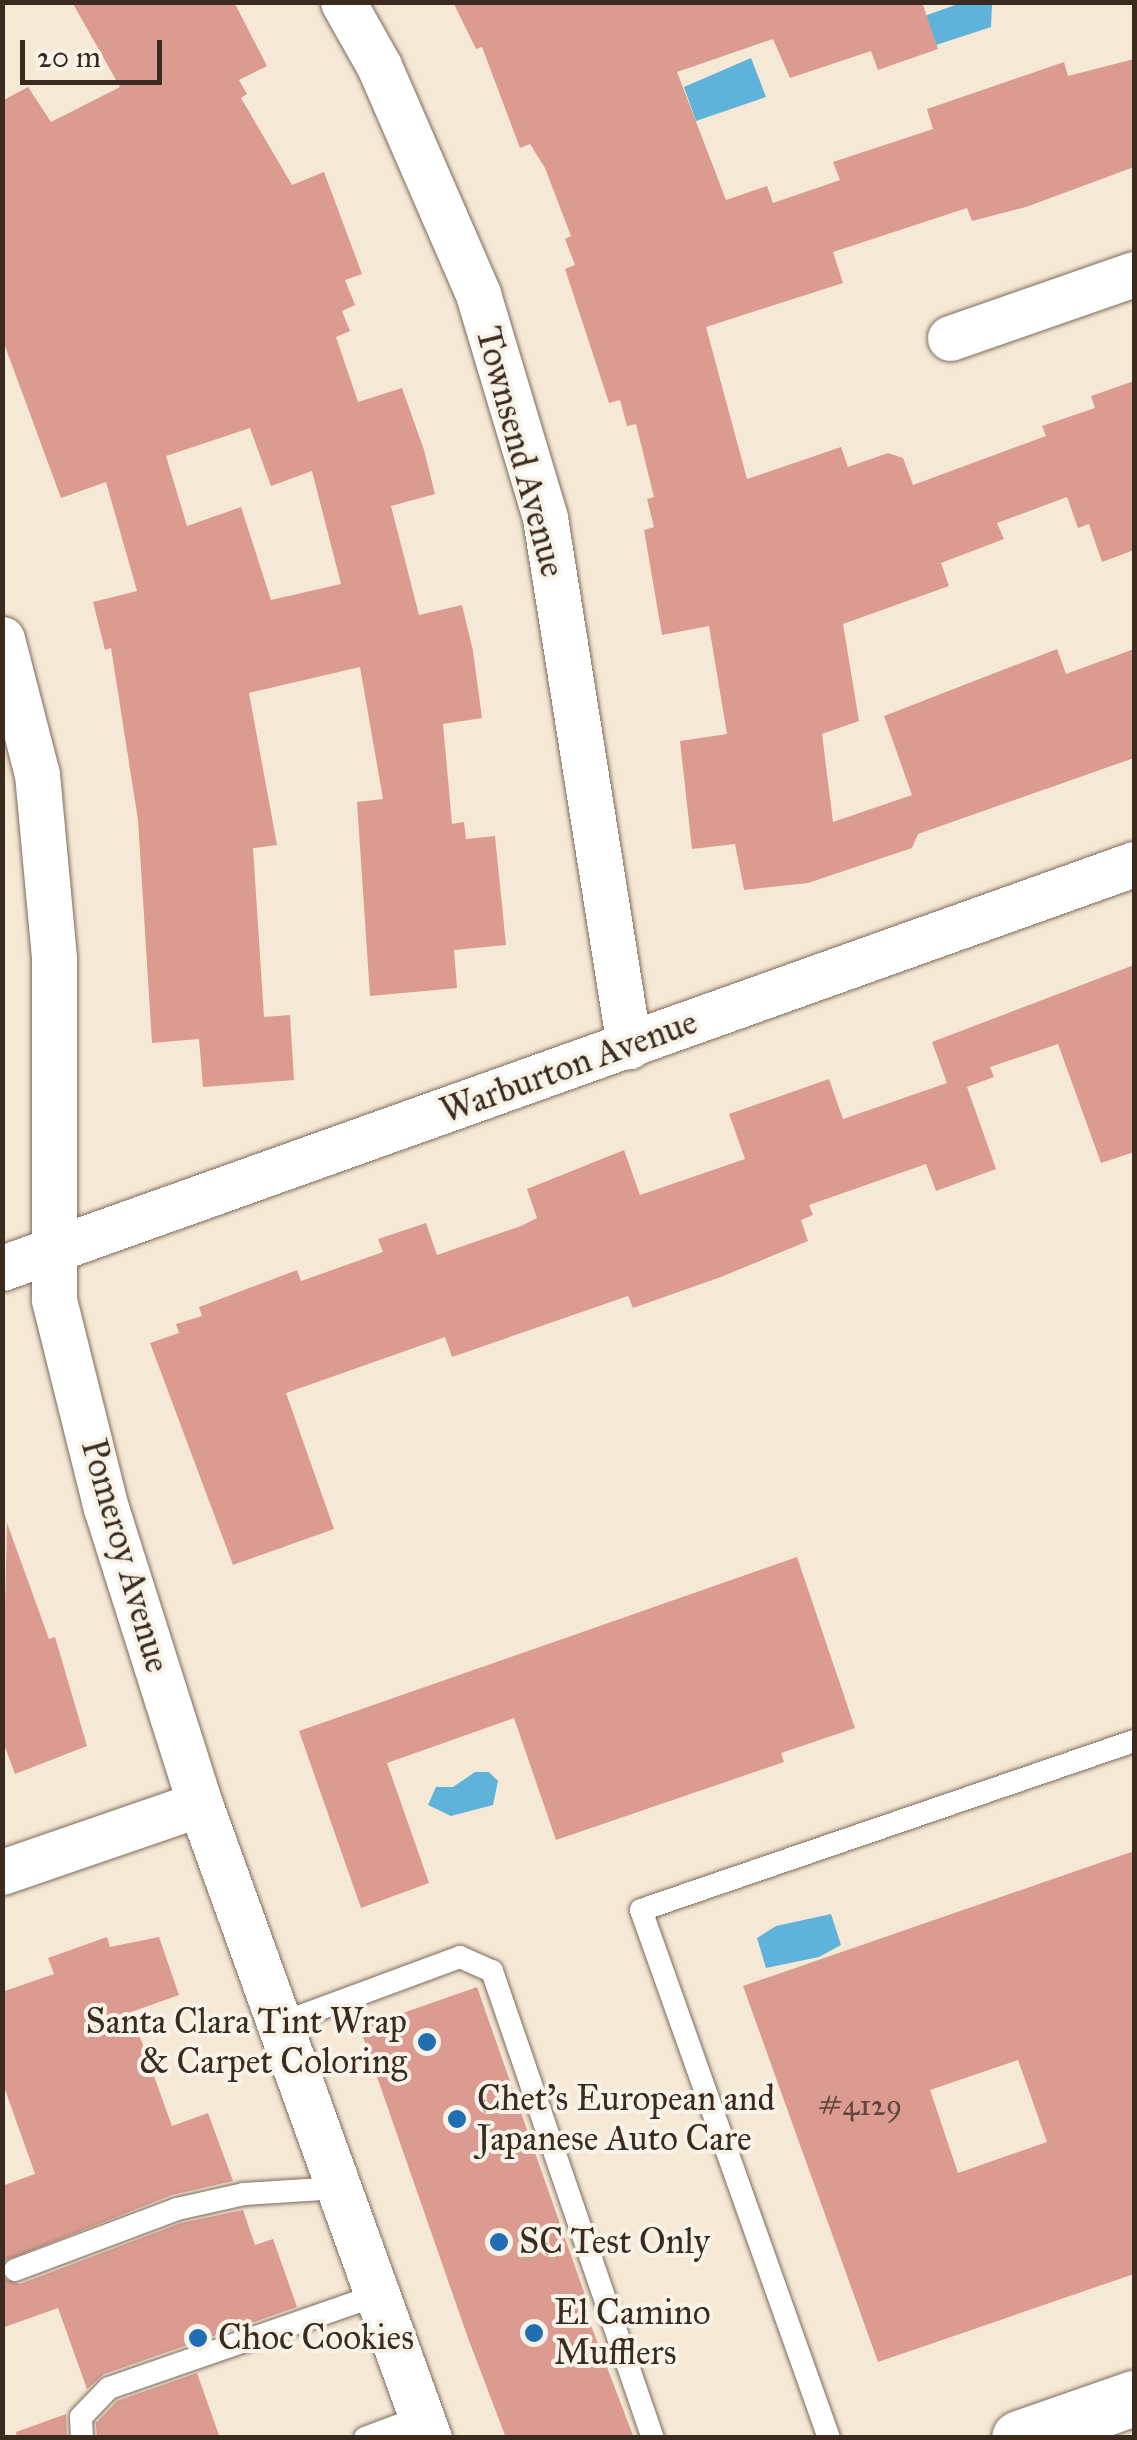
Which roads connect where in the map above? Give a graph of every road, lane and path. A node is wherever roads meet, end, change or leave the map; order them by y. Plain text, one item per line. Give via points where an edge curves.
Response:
1 (343, 2) edge
2 (1134, 274) edge
3 (950, 338) dead end
4 (2, 639) edge
5 (1134, 864) edge
6 (628, 1046) junction
7 (54, 1249) junction
8 (2, 1268) edge
9 (1134, 1741) edge
10 (200, 1804) junction
11 (2, 1872) edge
12 (279, 2024) junction
13 (338, 2188) junction
14 (15, 2270) dead end
15 (377, 2295) junction
16 (1134, 2398) edge
17 (425, 2427) edge
18 (82, 2438) edge
19 (365, 2438) edge
20 (653, 2438) edge
21 (830, 2438) edge
22 (1019, 2438) edge

1 - 6 street, Townsend Avenue via 379,66 478,294 545,518
2 - 3 street
4 - 7 street, Pomeroy Avenue via 37,774 54,958
5 - 6 street, Warburton Avenue
6 - 7 street, Warburton Avenue
7 - 8 street, Warburton Avenue
7 - 10 street, Pomeroy Avenue via 54,1300 106,1508
9 - 21 lane via 641,1910
10 - 11 street
10 - 12 street, Pomeroy Avenue
12 - 13 street, Pomeroy Avenue
12 - 20 lane via 460,1958 492,1971
13 - 14 lane via 244,2194 177,2209
13 - 15 street, Pomeroy Avenue
15 - 17 street, Pomeroy Avenue
15 - 18 lane via 109,2388 81,2417
16 - 22 main road
17 - 19 lane

